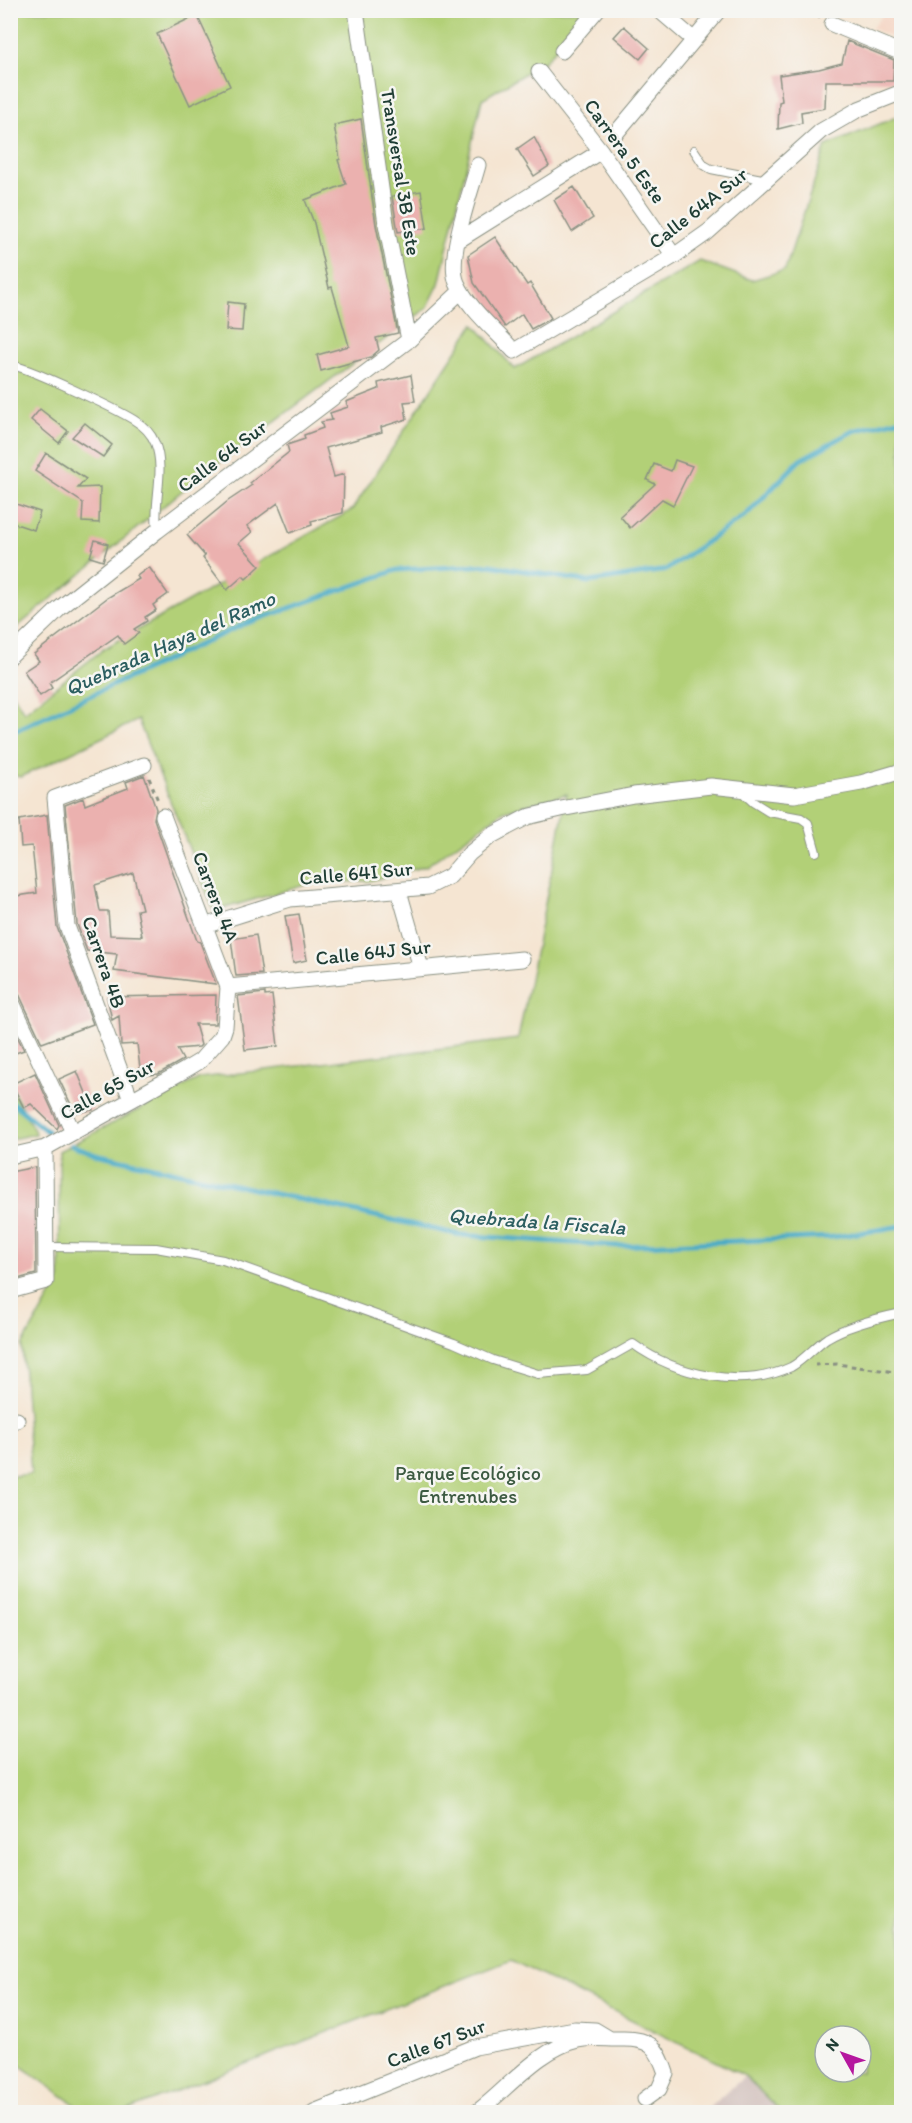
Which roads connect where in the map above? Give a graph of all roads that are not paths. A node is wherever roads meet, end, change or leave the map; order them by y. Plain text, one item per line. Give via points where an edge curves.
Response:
1 (356, 10) edge
2 (597, 10) edge
3 (659, 10) edge
4 (719, 10) edge
5 (832, 24) dead end
6 (694, 40) junction
7 (562, 51) dead end
8 (902, 53) edge
9 (539, 72) dead end
10 (902, 92) edge
11 (617, 132) dead end
12 (694, 150) dead end
13 (601, 151) junction
14 (478, 165) dead end
15 (769, 180) junction
16 (459, 240) junction
17 (674, 256) junction
18 (461, 291) junction
19 (409, 340) junction
20 (10, 365) edge
21 (157, 531) junction
22 (10, 656) edge
23 (144, 765) road end
24 (902, 771) edge
25 (741, 791) junction
26 (164, 816) road end
27 (816, 852) dead end
28 (399, 891) junction
29 (204, 926) junction
30 (522, 959) dead end
31 (421, 968) junction
32 (228, 987) junction
33 (10, 998) edge
34 (216, 1045) joint
35 (131, 1100) junction
36 (73, 1132) junction
37 (45, 1148) junction
38 (10, 1156) edge
39 (46, 1247) junction
40 (10, 1291) edge
41 (902, 1313) edge
42 (610, 2039) junction
43 (645, 2099) dead end
44 (314, 2112) edge
45 (477, 2112) edge

1 - 19 street, Transversal 3B Este via 386,224
2 - 7 street
3 - 6 street
4 - 6 street
5 - 8 street
6 - 11 street
9 - 13 street, Carrera 5 Este
10 - 15 street, Calle 64A Sur via 859,109 821,131
12 - 15 lane via 711,169
13 - 16 street
13 - 17 street, Carrera 5 Este
14 - 16 street
15 - 17 street, Calle 64A Sur
16 - 18 street via 455,258 456,281
17 - 18 street, Calle 64A Sur via 513,351
18 - 19 street, Calle 64 Sur
19 - 21 street, Calle 64 Sur
20 - 21 lane via 118,412 149,431 160,464 154,513
21 - 22 street, Calle 64 Sur via 60,608
23 - 35 street, Carrera 4B via 55,798 67,926
24 - 25 street, Calle 64I Sur via 794,795
25 - 27 lane via 769,812 808,823
25 - 28 street, Calle 64I Sur via 711,786 634,795 527,817 491,836 450,876 428,887
26 - 29 street, Carrera 4A
28 - 29 street, Calle 64I Sur via 290,899
28 - 31 street
29 - 32 street, Carrera 4A
30 - 31 street, Calle 64J Sur
31 - 32 street, Calle 64J Sur
32 - 34 street, Carrera 4A via 225,1027
33 - 36 street
34 - 35 street, Calle 65 Sur via 200,1061
35 - 36 street, Calle 65 Sur
36 - 37 street, Calle 65 Sur
37 - 38 street, Calle 65 Sur
37 - 39 street
39 - 40 street via 45,1281
39 - 41 lane via 156,1248 223,1260 538,1374 587,1370 633,1344 678,1366 714,1377 752,1378 792,1366 828,1337
42 - 43 street via 647,2042 659,2052 666,2073 659,2088
42 - 44 street, Calle 67 Sur via 595,2030 575,2029 475,2047
42 - 45 street via 577,2040 550,2052

